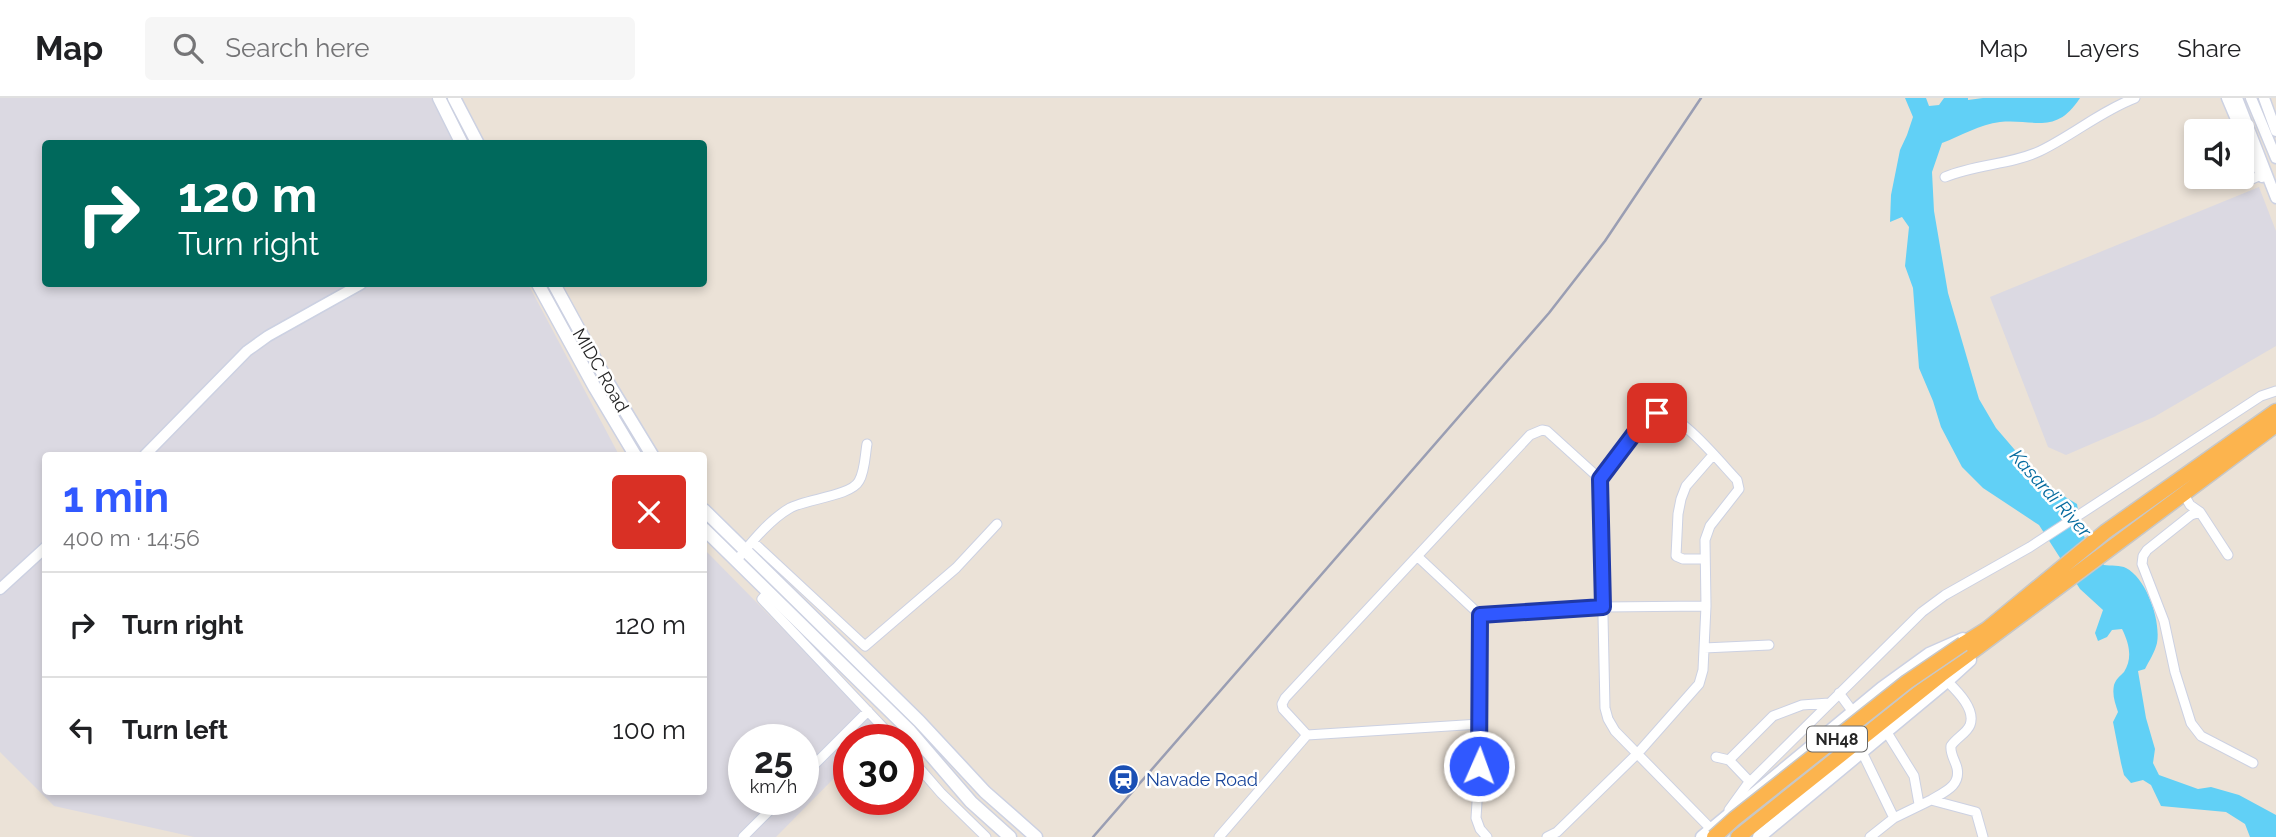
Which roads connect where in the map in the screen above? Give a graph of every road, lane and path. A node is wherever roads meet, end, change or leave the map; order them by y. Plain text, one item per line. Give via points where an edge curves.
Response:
1 (439, 98) edge
2 (454, 98) edge
3 (2135, 98) edge
4 (2227, 98) edge
5 (2237, 98) edge
6 (2251, 98) edge
7 (2269, 101) edge
8 (2236, 119) edge
9 (2276, 131) edge
10 (460, 140) edge
11 (476, 140) edge
12 (2275, 157) edge
13 (2254, 174) edge
14 (1945, 177) dead end
15 (2271, 186) junction
16 (2276, 198) edge
17 (356, 287) edge
18 (540, 287) edge
19 (556, 287) edge
20 (2276, 391) edge
21 (2276, 411) edge
22 (2276, 425) edge
23 (867, 444) dead end
24 (148, 452) edge
25 (633, 452) edge
26 (650, 452) edge
27 (1713, 455) junction
28 (1600, 479) junction
29 (2183, 493) junction
30 (707, 512) edge
31 (2200, 512) junction
32 (997, 524) dead end
33 (707, 532) edge
34 (2110, 538) junction
35 (749, 546) junction
36 (42, 551) edge
37 (2228, 555) dead end
38 (1417, 556) junction
39 (1704, 559) junction
40 (736, 561) junction
41 (0, 589) edge
42 (768, 592) junction
43 (1706, 606) junction
44 (1603, 607) junction
45 (1480, 615) junction
46 (1990, 633) junction
47 (1769, 645) dead end
48 (845, 648) junction
49 (1704, 648) junction
50 (1966, 649) junction
51 (836, 659) junction
52 (1947, 681) junction
53 (1839, 693) junction
54 (1829, 703) junction
55 (868, 711) junction
56 (1853, 712) junction
57 (880, 724) edge
58 (1480, 724) junction
59 (1886, 731) junction
60 (1307, 735) junction
61 (1862, 752) junction
62 (1638, 753) junction
63 (1716, 757) dead end
64 (819, 760) edge
65 (1729, 760) junction
66 (2253, 763) dead end
67 (924, 773) edge
68 (1750, 782) junction
69 (1931, 800) junction
70 (1919, 804) junction
71 (765, 815) edge
72 (1724, 817) junction
73 (1894, 818) junction
74 (1481, 834) edge
75 (1712, 835) edge
76 (743, 837) edge
77 (986, 837) edge
78 (1010, 837) edge
79 (1036, 837) edge
80 (1219, 837) edge
81 (1548, 837) edge
82 (1738, 837) edge
83 (1759, 837) edge
84 (1870, 837) edge
85 (1983, 837) edge

1 - 10 main road
2 - 11 main road
3 - 14 street via 2039,151
4 - 8 street
5 - 15 street
6 - 12 street
7 - 9 street
13 - 15 street
15 - 16 street
17 - 24 street via 247,351
18 - 25 main road, MIDC Road
19 - 26 main road, MIDC Road
20 - 53 street via 2260,396 2030,547 1945,595
21 - 34 highway, NH48
22 - 29 highway, NH48
23 - 35 street via 859,481 852,489 789,509
27 - 28 street via 1683,425 1657,413 1646,418
27 - 39 street via 1737,480 1739,489 1706,534
27 - 39 street via 1686,486 1678,514 1676,556
28 - 38 street via 1547,431 1536,431
28 - 44 street
29 - 31 street
29 - 34 highway, NH48
30 - 35 main road
31 - 37 street
31 - 66 street via 2147,550 2142,564 2164,621 2191,723 2201,736
32 - 35 street via 956,568 865,646
33 - 40 main road
34 - 46 highway, NH48
35 - 40 street
35 - 48 main road
36 - 41 street
38 - 45 street
38 - 60 street via 1285,698 1283,709
39 - 43 street
40 - 42 main road
42 - 51 main road
42 - 55 street via 762,599
43 - 44 street
43 - 49 street
44 - 45 street
44 - 62 street via 1605,708 1615,731
45 - 58 street
46 - 50 highway, NH48
46 - 52 main road
46 - 56 main road via 1929,654
47 - 49 street
48 - 51 main road
48 - 79 main road via 985,792
49 - 62 street via 1699,684
50 - 75 highway, NH48, bridge via 1907,682
50 - 82 highway, NH48
51 - 78 main road
52 - 59 main road
52 - 69 street via 1961,695 1971,723 1951,746 1957,779
53 - 54 street
53 - 56 street
54 - 65 street via 1801,705 1773,716
54 - 68 street
55 - 57 street
55 - 64 street
56 - 72 main road
58 - 60 street
58 - 74 street via 1476,818
59 - 61 main road
59 - 70 street via 1914,776
60 - 80 street
61 - 73 street
61 - 83 main road
62 - 75 street
62 - 81 street
63 - 65 street
65 - 68 street
67 - 77 street
68 - 72 street
69 - 70 street
69 - 85 street via 1976,812
70 - 73 street
71 - 76 street
72 - 75 main road
73 - 84 street

